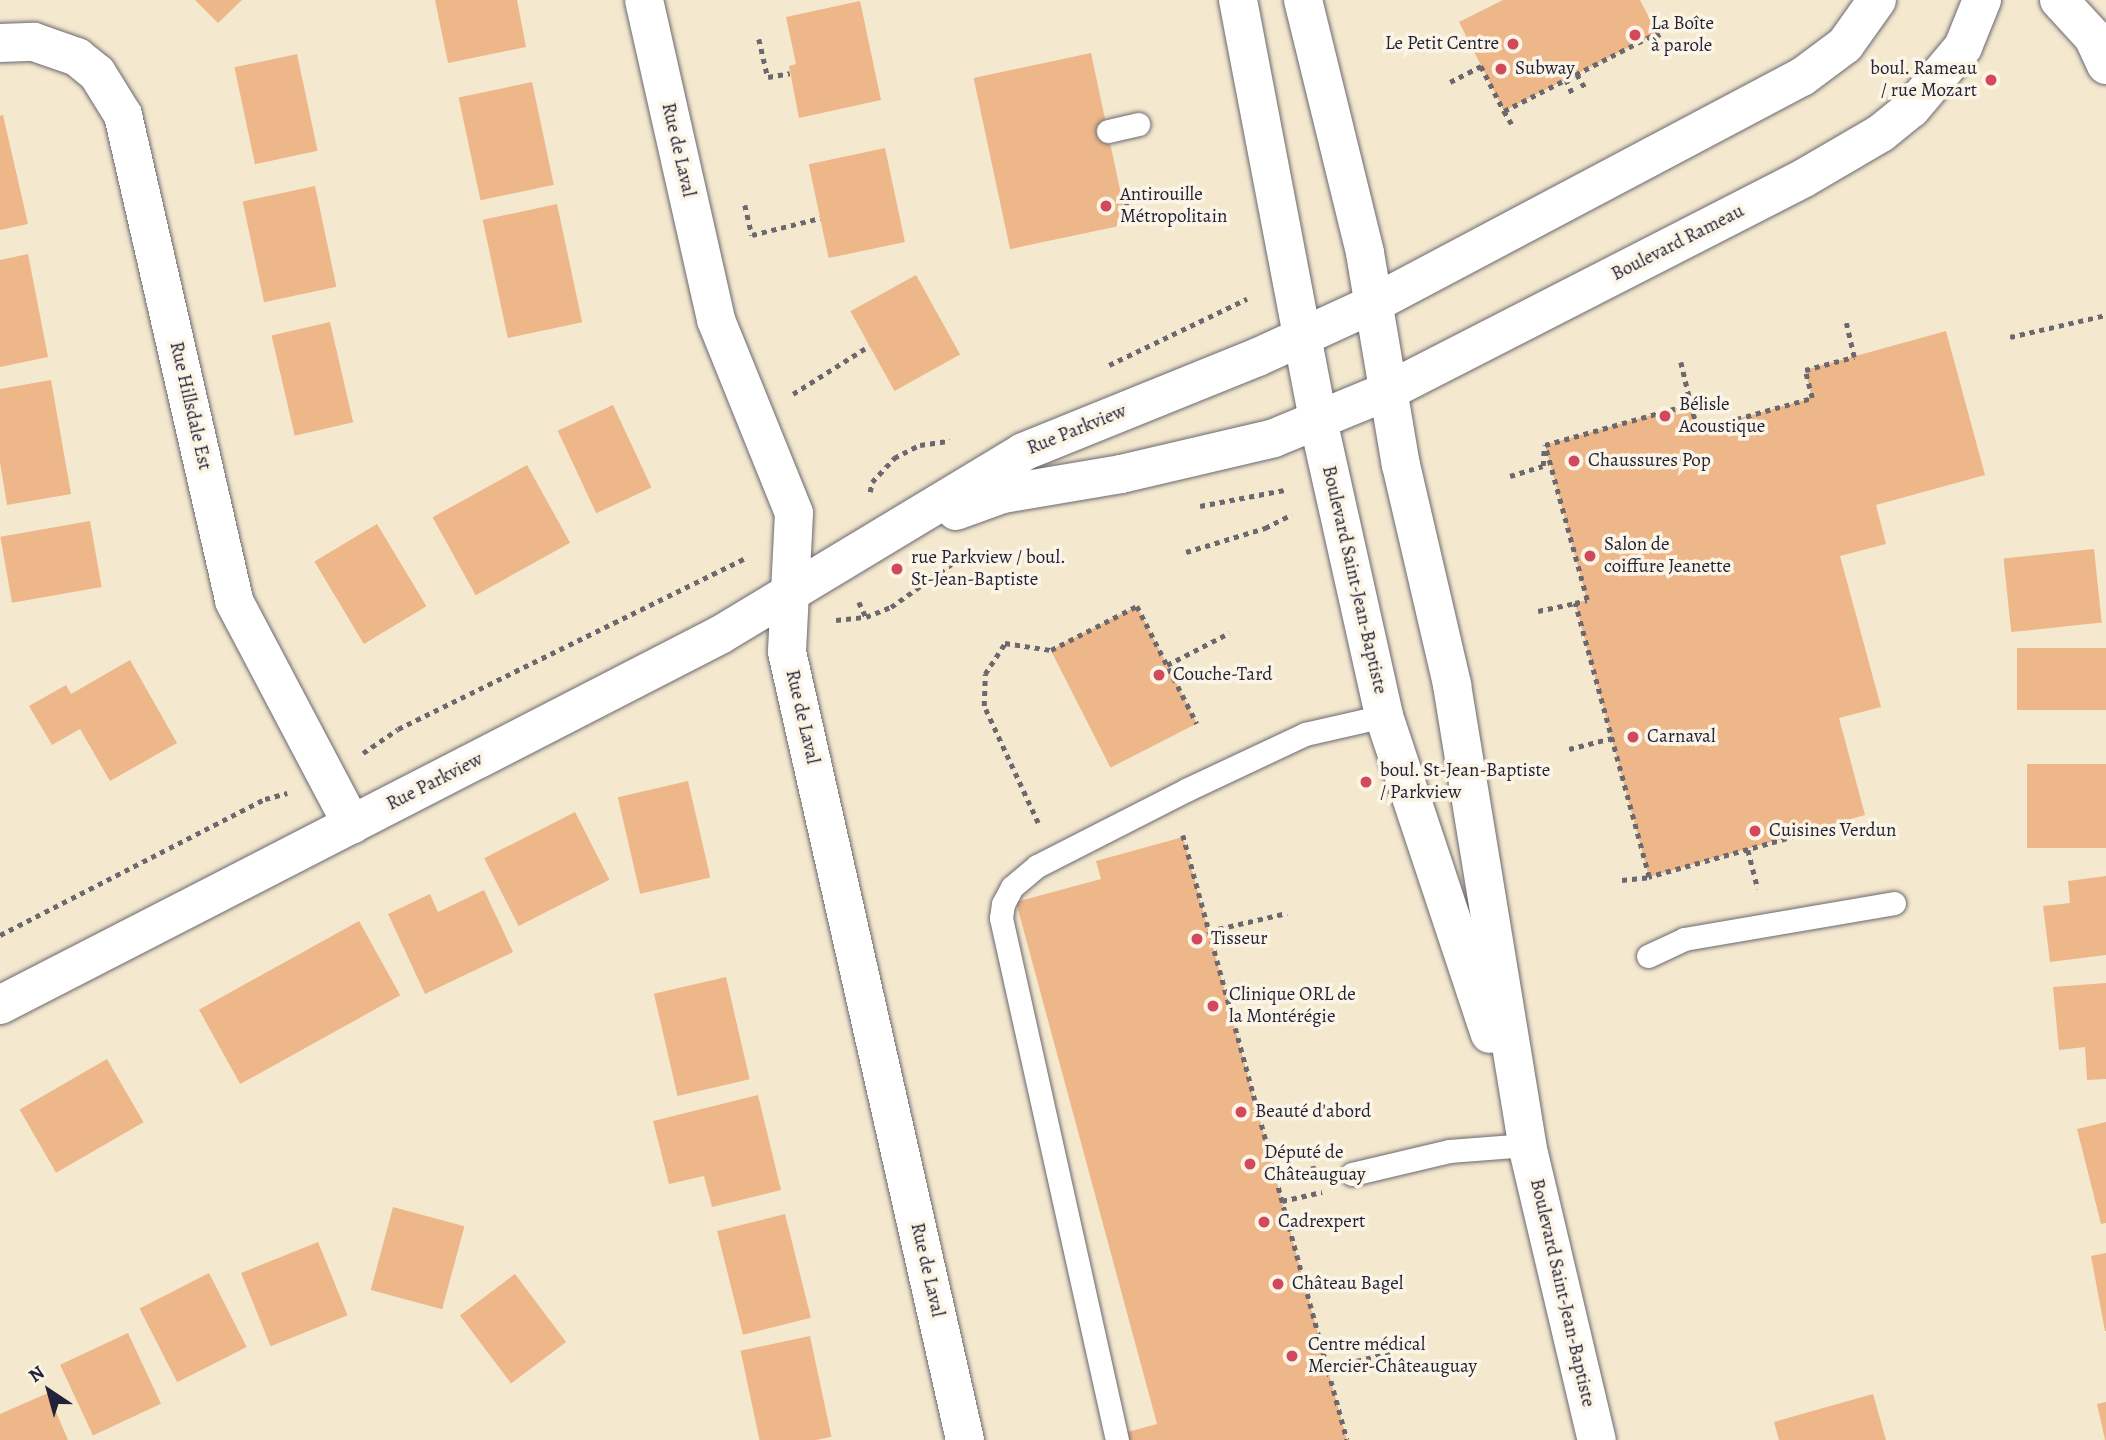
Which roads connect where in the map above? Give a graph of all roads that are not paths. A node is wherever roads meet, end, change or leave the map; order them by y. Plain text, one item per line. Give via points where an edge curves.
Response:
1 (644, 0) edge
2 (1238, 0) edge
3 (1303, 0) edge
4 (1877, 0) edge
5 (1982, 0) edge
6 (2059, 0) edge
7 (0, 43) edge
8 (2106, 65) edge
9 (1139, 124) dead end
10 (1108, 131) dead end
11 (1371, 304) junction
12 (1303, 336) junction
13 (1388, 391) junction
14 (1318, 420) junction
15 (863, 548) junction
16 (791, 592) junction
17 (1384, 716) junction
18 (352, 825) junction
19 (1894, 903) dead end
20 (1647, 956) dead end
21 (0, 1006) edge
22 (1527, 1145) junction
23 (1352, 1174) dead end
24 (965, 1440) edge
25 (1117, 1440) edge
26 (1597, 1440) edge

1 - 16 main road, Rue de Laval via 716,320 794,513
2 - 12 main road, Boulevard Saint-Jean-Baptiste
3 - 11 main road, Boulevard Saint-Jean-Baptiste via 1356,215
4 - 11 main road via 1845,45 1802,77
5 - 13 main road, Boulevard Rameau via 1963,47 1911,109 1881,133 1804,178
6 - 8 main road via 2093,37
7 - 18 main road, Rue Hillsdale Est via 34,42 77,57 97,73 122,115 234,600
9 - 10 lane
11 - 12 main road
11 - 13 main road, Boulevard Saint-Jean-Baptiste
12 - 14 main road, Boulevard Saint-Jean-Baptiste
12 - 15 main road, Rue Parkview via 1035,446
13 - 14 main road, Boulevard Rameau
13 - 22 main road, Boulevard Saint-Jean-Baptiste via 1452,685
14 - 15 main road, Rue Parkview via 1243,446 1121,474 1003,494
14 - 17 main road, Boulevard Saint-Jean-Baptiste
15 - 16 main road, Rue Parkview
16 - 18 main road, Rue Parkview via 720,635
16 - 24 main road, Rue de Laval via 788,652
17 - 22 main road, Boulevard Saint-Jean-Baptiste
17 - 25 lane via 1285,742 1037,866 1012,887 1001,918
18 - 21 main road, Rue Parkview
19 - 20 lane via 1684,939
22 - 23 lane via 1448,1151
22 - 26 main road, Boulevard Saint-Jean-Baptiste

